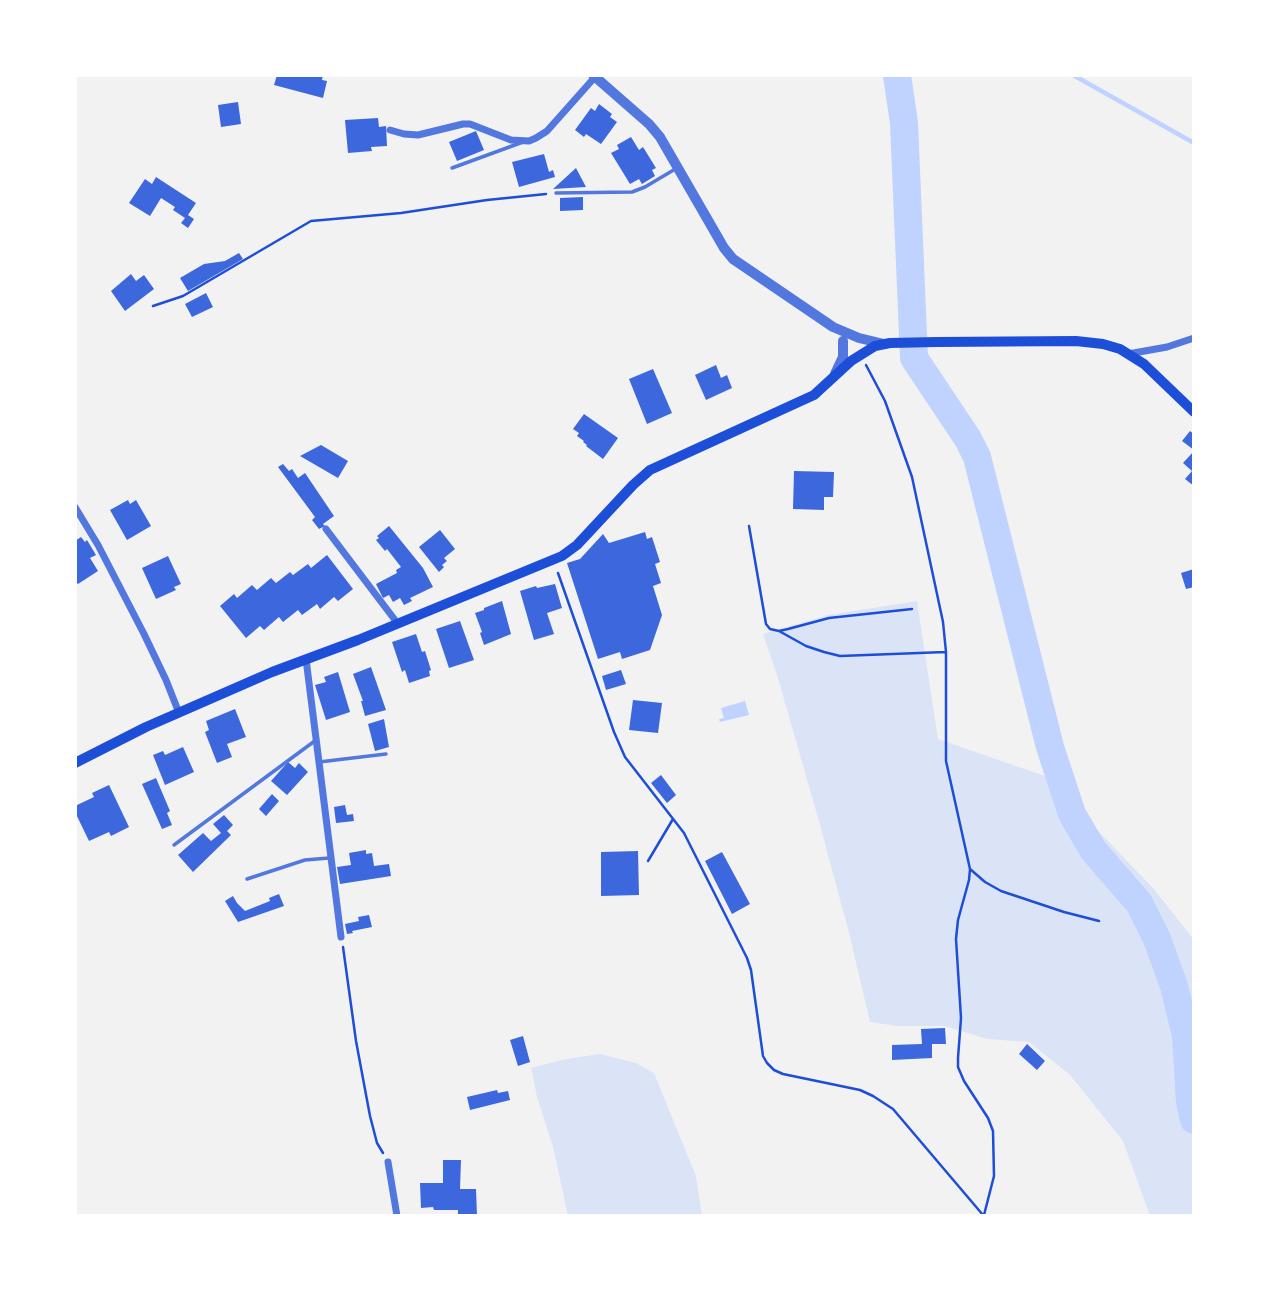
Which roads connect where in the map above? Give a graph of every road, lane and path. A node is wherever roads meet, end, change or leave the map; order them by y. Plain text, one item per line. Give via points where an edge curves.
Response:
1 (594, 76) edge
2 (390, 130) dead end
3 (528, 141) junction
4 (678, 167) junction
5 (452, 168) dead end
6 (556, 193) joint
7 (153, 306) dead end
8 (846, 338) junction
9 (1194, 338) edge
10 (890, 343) junction
11 (860, 354) junction
12 (1128, 354) junction
13 (831, 380) junction
14 (1194, 412) edge
15 (75, 507) edge
16 (749, 526) dead end
17 (326, 529) dead end
18 (553, 560) junction
19 (912, 609) dead end
20 (398, 624) junction
21 (779, 631) junction
22 (946, 652) junction
23 (306, 659) junction
24 (179, 713) junction
25 (316, 740) junction
26 (386, 754) dead end
27 (319, 762) junction
28 (75, 763) edge
29 (673, 819) junction
30 (174, 845) dead end
31 (331, 857) junction
32 (648, 862) dead end
33 (970, 869) junction
34 (247, 878) dead end
35 (1100, 921) dead end
36 (341, 937) joint
37 (388, 1162) joint
38 (397, 1216) edge
39 (984, 1216) edge

1 - 3 street via 547,131
1 - 4 street via 653,128
2 - 3 street via 418,135 466,124
3 - 5 lane
4 - 6 lane via 632,192
4 - 8 street via 733,259
6 - 7 path via 311,221 183,296
8 - 10 street
8 - 11 street via 850,349
8 - 13 street via 843,357
9 - 12 street
10 - 11 main road
10 - 12 main road via 1086,342
11 - 13 main road
11 - 22 path via 885,401 912,477
12 - 14 main road
13 - 18 main road via 809,398 650,470 571,550
15 - 24 street via 144,634
16 - 21 path via 766,624
17 - 20 street
18 - 20 main road
18 - 29 path via 625,757
19 - 21 path via 829,618
20 - 23 main road
21 - 22 path via 806,646 840,656
22 - 33 path via 946,761
23 - 24 main road
23 - 25 street
24 - 28 main road
25 - 27 street
25 - 30 lane
26 - 27 lane
27 - 31 street
29 - 32 path
29 - 39 path via 747,958 767,1063 783,1074 860,1090 893,1109
31 - 34 lane
31 - 36 street
33 - 35 path via 1001,891
33 - 39 path via 956,939 961,1018 958,1066 993,1131 994,1176
36 - 37 path via 370,1116
37 - 38 street

